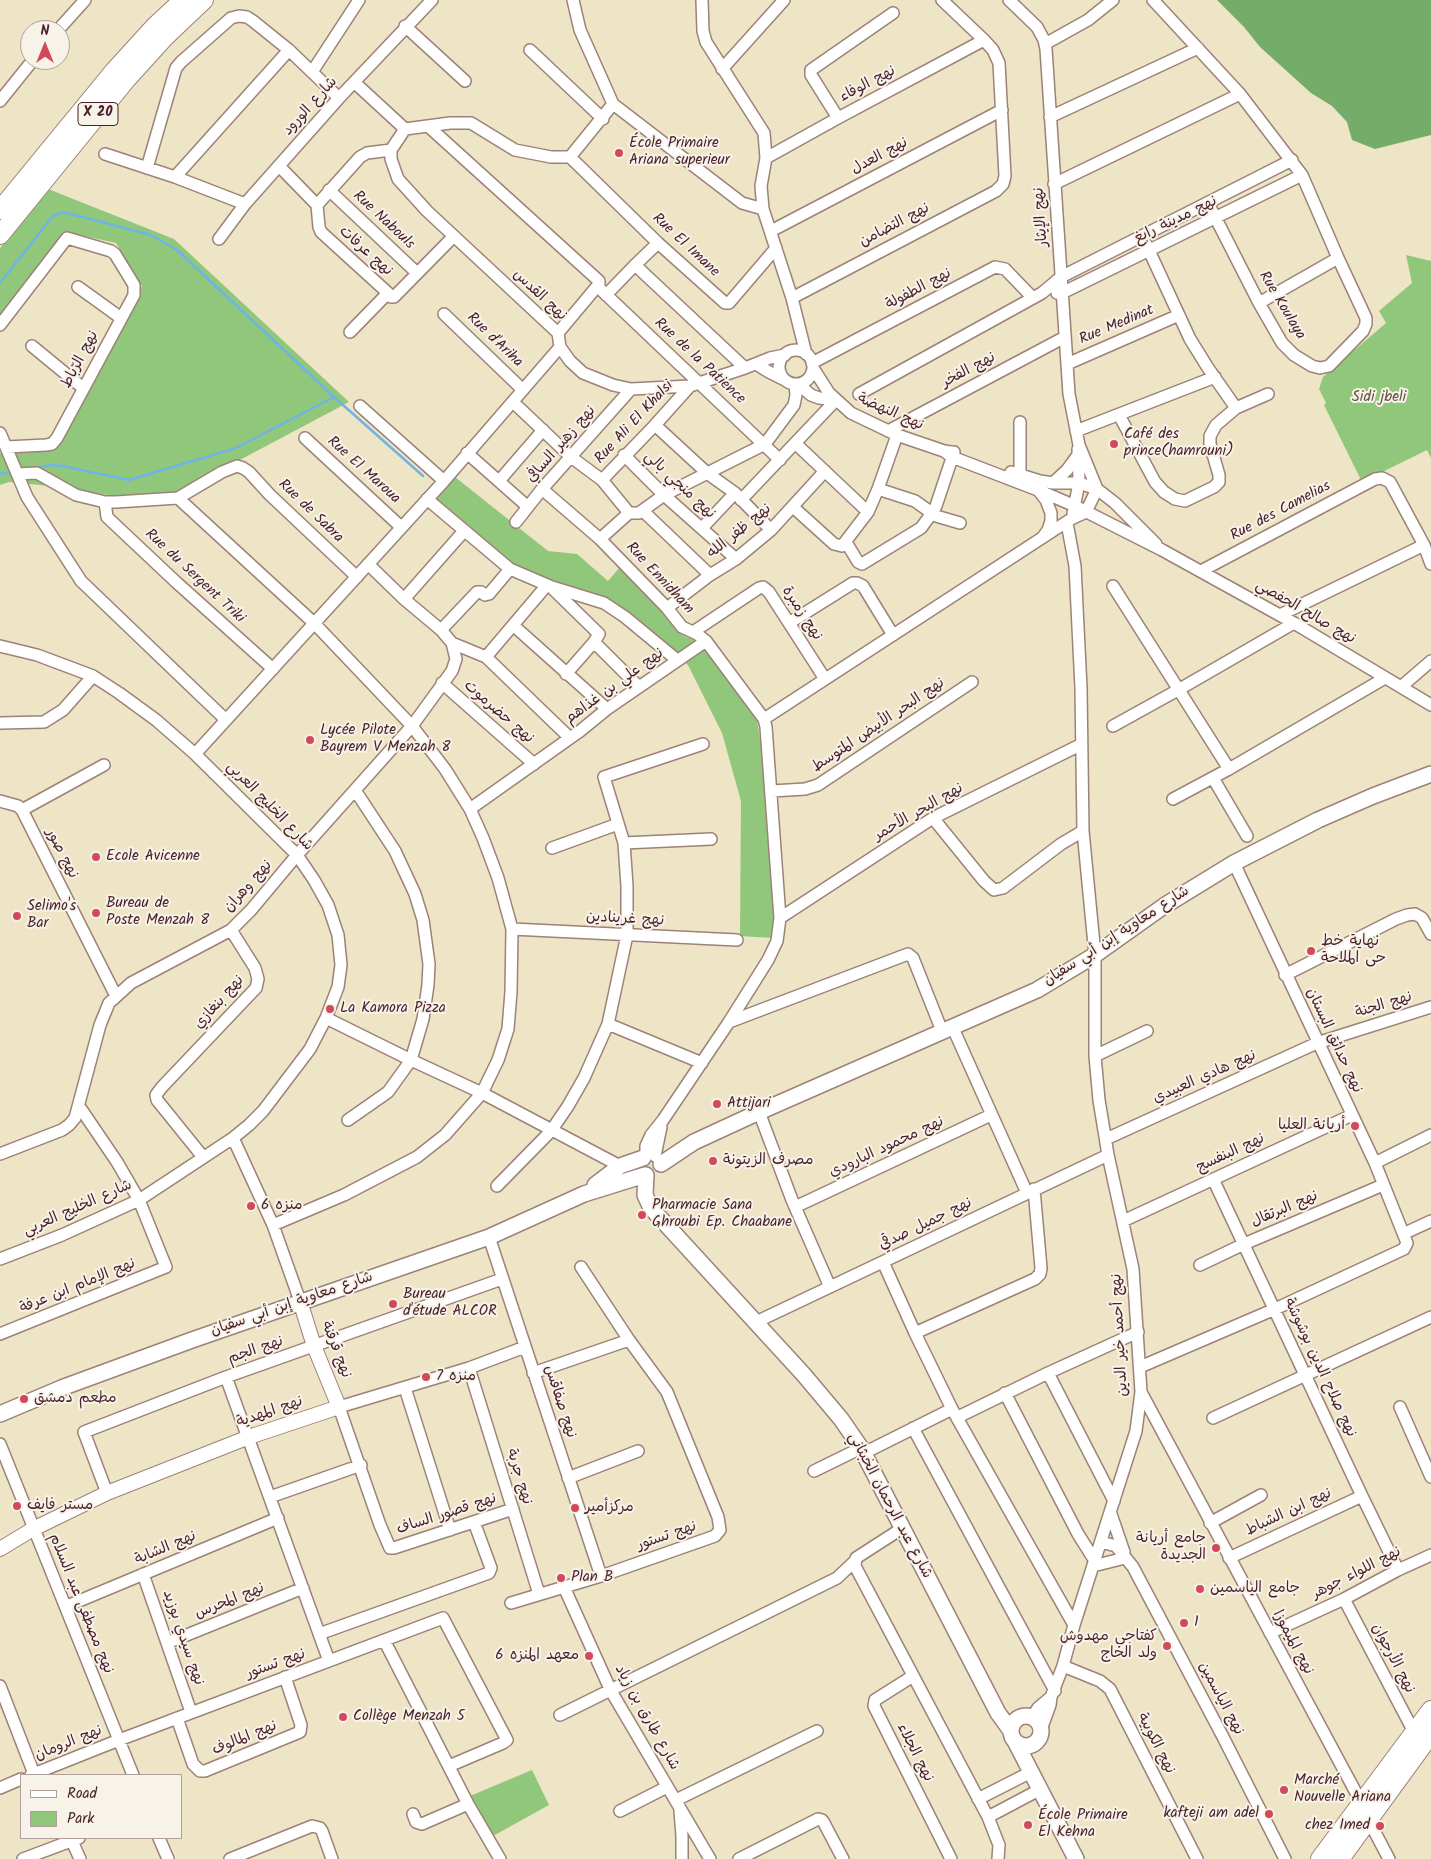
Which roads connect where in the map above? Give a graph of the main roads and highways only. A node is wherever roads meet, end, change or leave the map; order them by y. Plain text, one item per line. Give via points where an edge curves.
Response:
1 (183, 0) edge
2 (204, 0) edge
3 (0, 210) edge
4 (0, 235) edge
5 (1430, 775) edge
6 (651, 1164) junction
7 (608, 1185) junction
8 (584, 1194) junction
9 (645, 1195) junction
10 (657, 1213) junction
11 (0, 1414) edge
12 (995, 1705) junction
13 (1431, 1710) edge
14 (1026, 1717) junction
15 (1423, 1733) edge
16 (1013, 1736) junction
17 (1039, 1736) junction
18 (1031, 1772) junction
19 (1076, 1859) edge
20 (1320, 1859) edge
21 (1340, 1859) edge

1 - 3 main road, X 20 via 114,71
2 - 4 main road, X 20 via 126,80
5 - 6 main road, شارع معاوية إبن أبي سفيان via 1318,820 1234,862 1095,955 1036,990 694,1142 680,1145
6 - 7 main road, شارع معاوية إبن أبي سفيان
6 - 8 main road, شارع معاوية إبن أبي سفيان via 620,1166
6 - 9 main road
6 - 10 main road
7 - 8 main road, شارع معاوية إبن أبي سفيان
7 - 9 main road
8 - 11 main road, شارع معاوية إبن أبي سفيان via 489,1238 300,1301 64,1387
9 - 10 main road, شارع عبد الرحمان الخبثاني
10 - 12 main road, شارع عبد الرحمان الخبثاني via 841,1419 862,1450
12 - 14 main road
12 - 16 main road, شارع عبد الرحمان الخبثاني
13 - 15 main road
14 - 16 main road via 1012,1725
14 - 17 main road via 1040,1725
15 - 20 main road via 1361,1802
15 - 21 main road
16 - 17 main road via 1026,1746
16 - 18 main road, شارع عبد الرحمان الخبثاني
17 - 18 main road
18 - 19 main road, شارع عبد الرحمان الخبثاني

